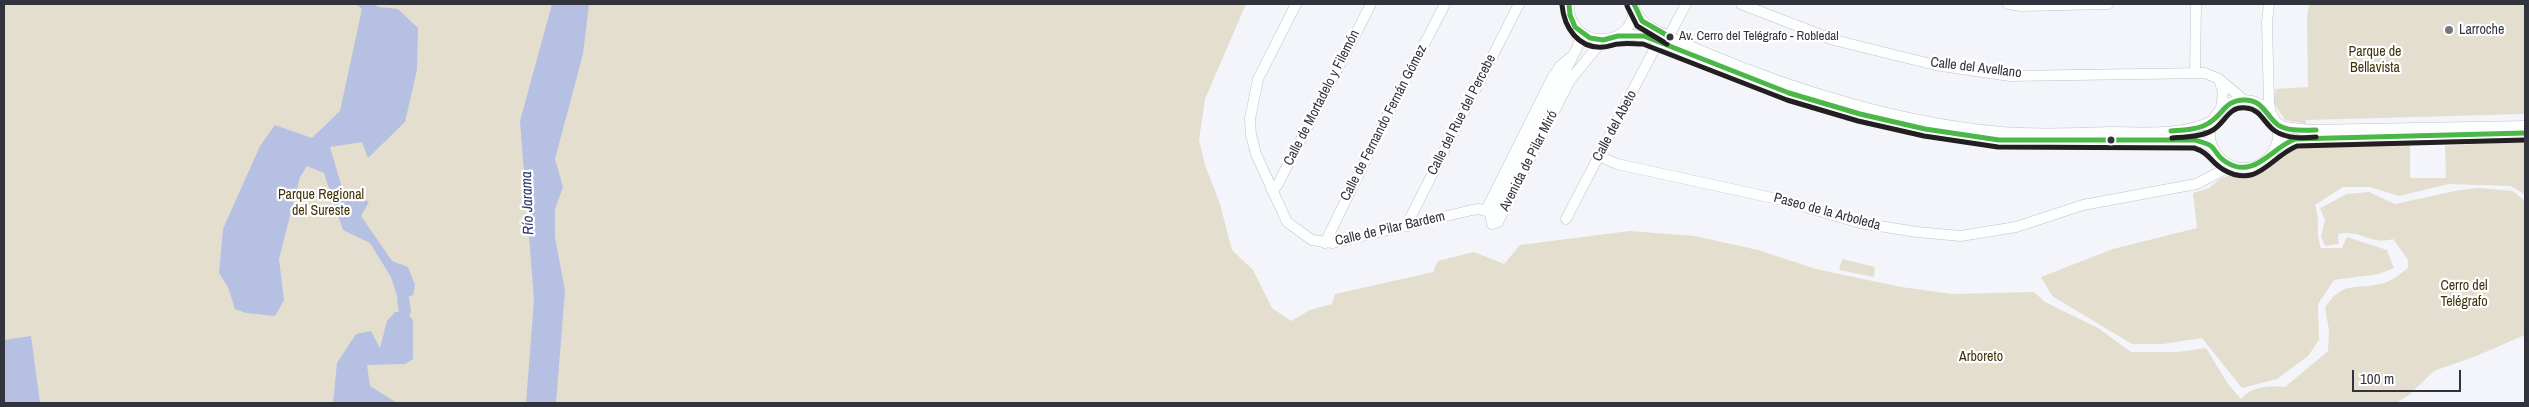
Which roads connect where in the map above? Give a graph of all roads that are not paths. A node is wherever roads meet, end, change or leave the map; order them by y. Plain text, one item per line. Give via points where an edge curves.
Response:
1 (1296, 4) edge
2 (1371, 4) edge
3 (1445, 4) edge
4 (1519, 4) edge
5 (1569, 4) edge
6 (1686, 4) edge
7 (1740, 4) edge
8 (2008, 4) edge
9 (2108, 4) edge
10 (2196, 4) edge
11 (2269, 4) edge
12 (1634, 7) edge
13 (1759, 7) edge
14 (1579, 31) junction
15 (1618, 36) junction
16 (1668, 36) junction
17 (1603, 40) junction
18 (1659, 42) junction
19 (2195, 73) junction
20 (2219, 79) junction
21 (2244, 100) junction
22 (2221, 108) junction
23 (2274, 119) junction
24 (2212, 121) junction
25 (2525, 126) edge
26 (2525, 133) edge
27 (2274, 149) junction
28 (2214, 150) junction
29 (1599, 156) junction
30 (2231, 166) junction
31 (2204, 181) junction
32 (1271, 189) junction
33 (1490, 212) junction
34 (1566, 219) dead end
35 (1408, 226) junction
36 (1325, 243) junction

1 - 32 street, Calle de Pilar Bardem via 1258,79 1250,119 1254,147
2 - 32 street, Calle de Mortadelo y Filemón via 1277,186
3 - 36 street, Calle de Fernando Fernán Gómez
4 - 35 street, Calle del Rue del Percebe
5 - 14 street via 1572,21
6 - 16 street
7 - 13 street, Calle del Avellano
8 - 9 street
10 - 19 street
11 - 23 street via 2269,104
12 - 15 street via 1630,23
12 - 16 street via 1651,28
13 - 19 street, Calle del Avellano via 1843,42 1935,64 2010,76
14 - 17 street via 1590,38
14 - 33 street, Avenida de Pilar Miró via 1580,40 1574,55
15 - 17 street
15 - 18 street via 1644,36
16 - 18 street, Calle del Abeto
16 - 24 street via 1755,72 1826,96 1968,128 2032,133 2145,132 2186,130
17 - 33 street, Avenida de Pilar Miró via 1570,80 1495,224 1490,221
18 - 28 street via 1789,93 1860,114 1925,128 1999,140 2195,140
18 - 29 street, Calle del Abeto
19 - 20 street, Calle del Avellano
20 - 21 street, Calle del Avellano
20 - 22 street
21 - 22 street
21 - 23 street via 2264,106
22 - 24 street
23 - 25 street via 2284,127 2310,130
23 - 27 street via 2277,140
24 - 28 street via 2210,133
26 - 27 street via 2310,138 2287,142
27 - 30 street via 2256,166
28 - 30 street
28 - 31 street via 2214,168
29 - 31 street, Paseo de la Arboleda via 1617,164 1782,200 1860,223 1961,236 2016,227 2083,205
29 - 34 street, Calle del Abeto
30 - 31 street, Paseo de la Arboleda
32 - 36 street, Calle de Pilar Bardem via 1287,222 1305,237
33 - 35 street, Calle de Pilar Bardem via 1472,210
35 - 36 street, Calle de Pilar Bardem

